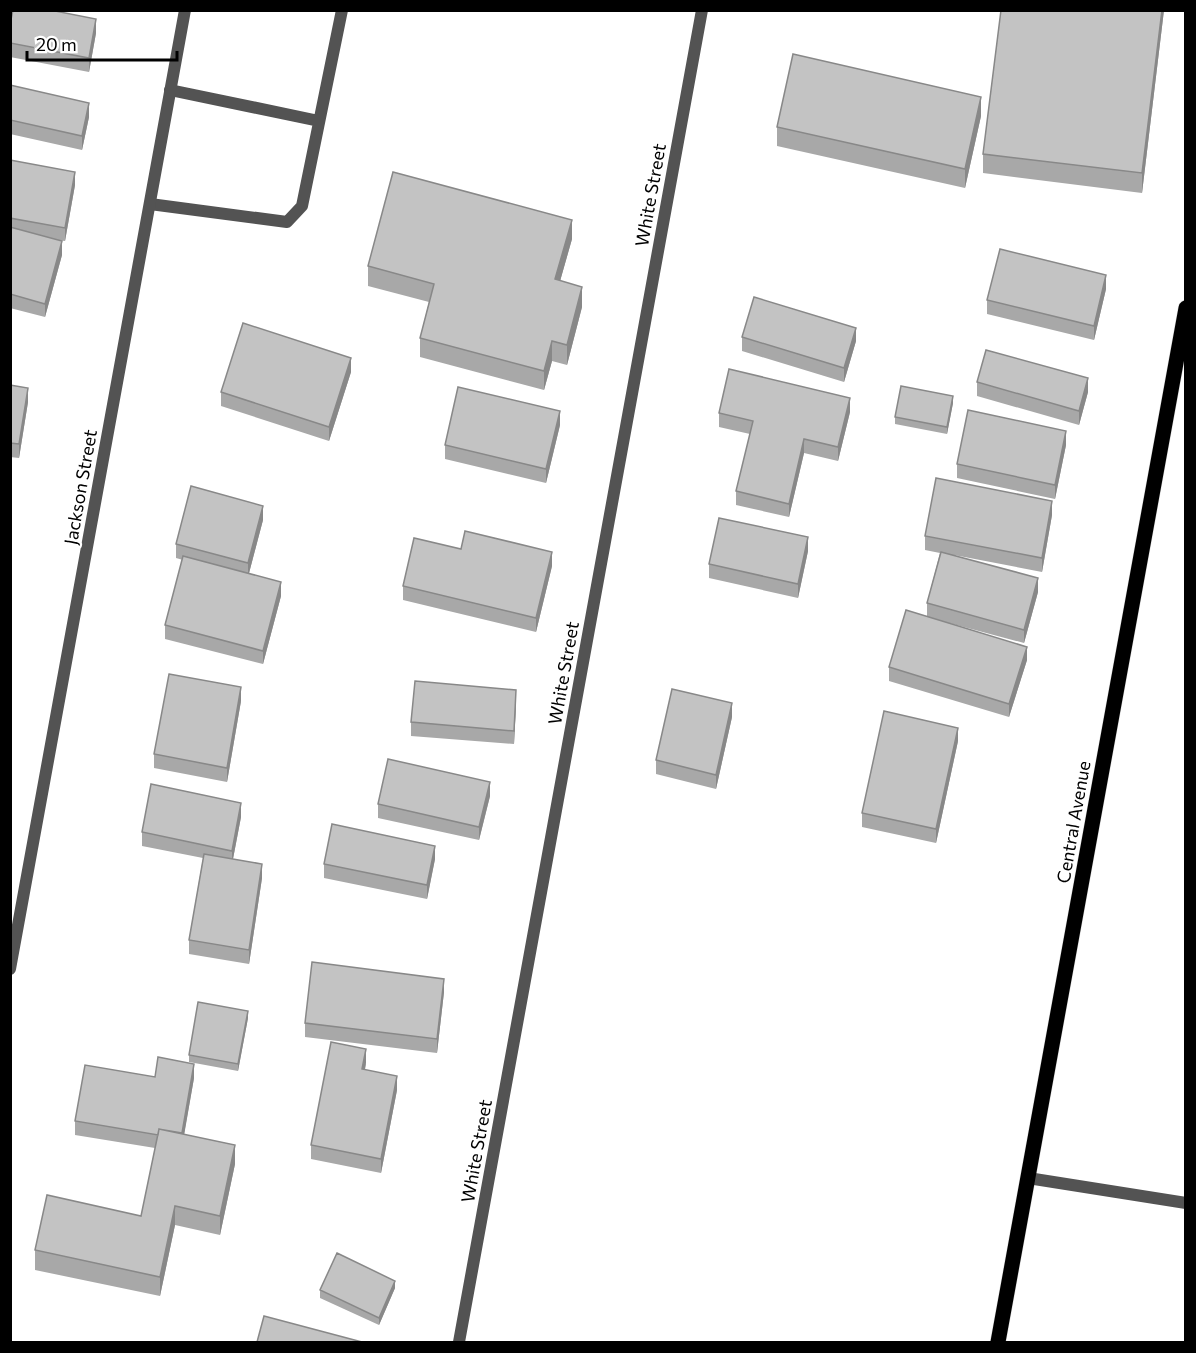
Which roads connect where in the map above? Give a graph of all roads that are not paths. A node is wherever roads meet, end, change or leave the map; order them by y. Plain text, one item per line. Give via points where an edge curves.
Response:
1 (185, 10) edge
2 (342, 10) edge
3 (702, 10) edge
4 (170, 90) junction
5 (320, 121) junction
6 (150, 204) junction
7 (1185, 308) edge
8 (10, 969) edge
9 (1028, 1178) junction
10 (1185, 1203) edge
11 (459, 1342) edge
12 (998, 1342) edge

1 - 4 street, Jackson Street
2 - 5 street
3 - 11 street, White Street
4 - 5 street
4 - 6 street, Jackson Street
5 - 6 street via 302,206 287,222
6 - 8 street, Jackson Street
7 - 9 main road, Central Avenue
9 - 10 street
9 - 12 main road, Central Avenue

